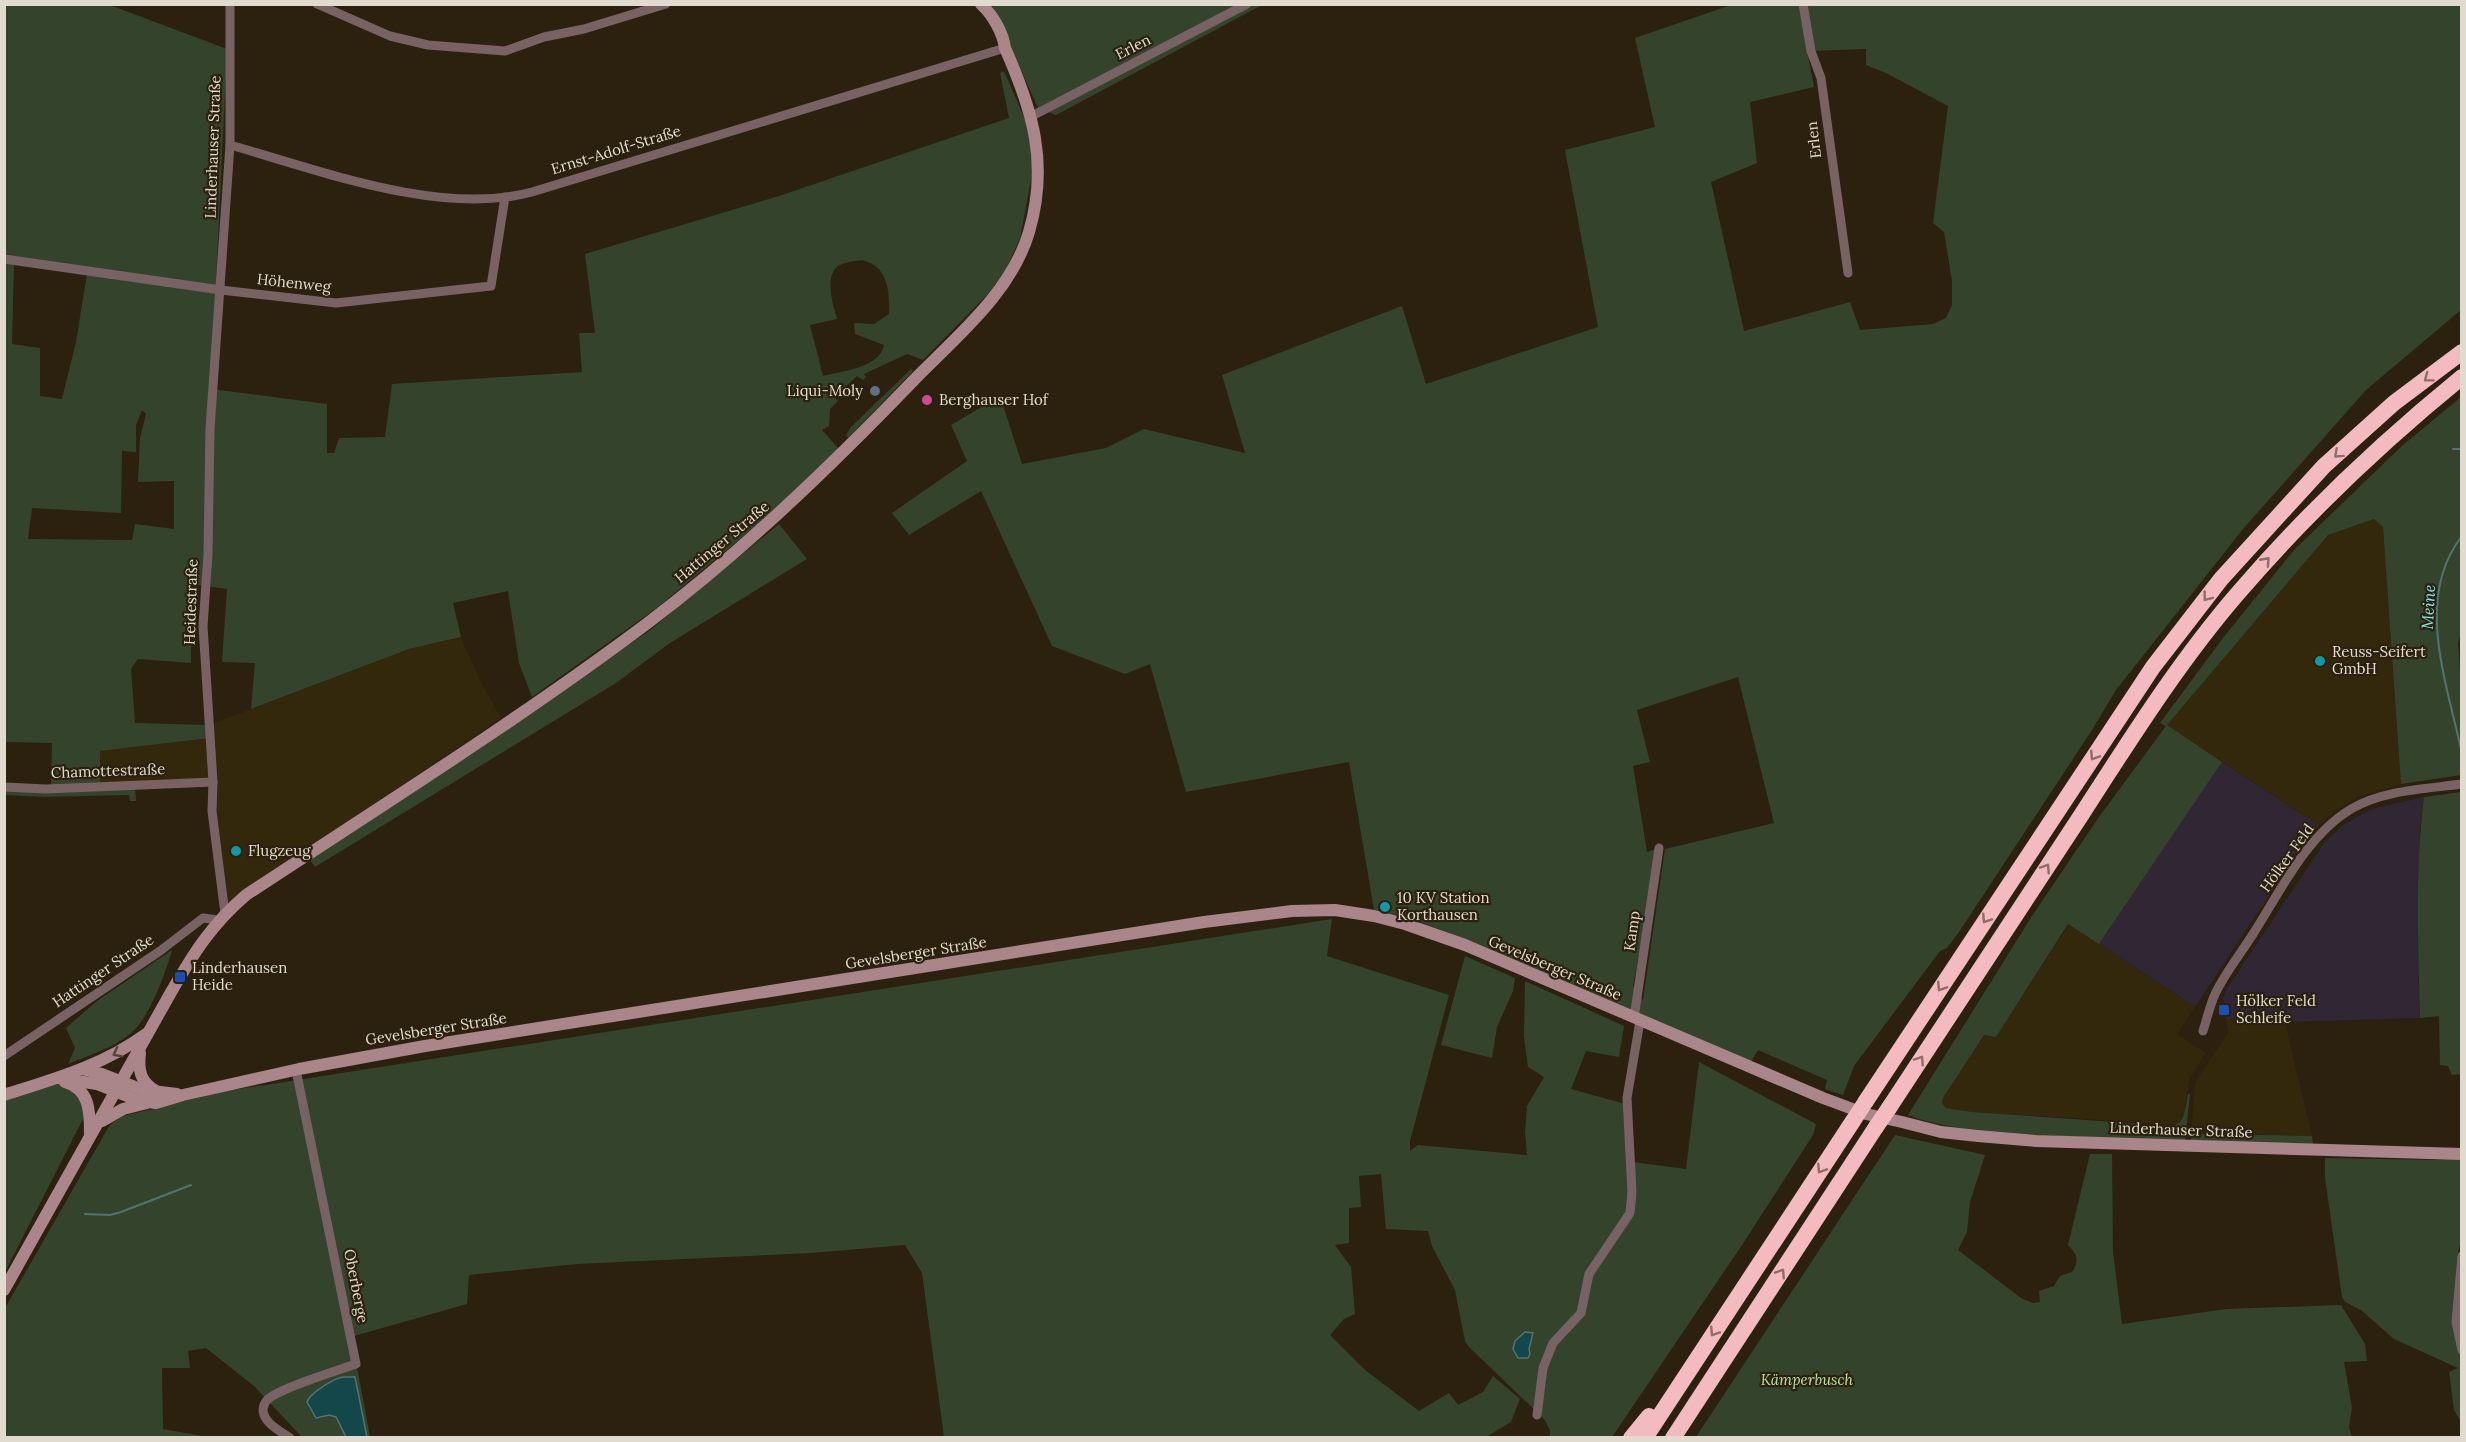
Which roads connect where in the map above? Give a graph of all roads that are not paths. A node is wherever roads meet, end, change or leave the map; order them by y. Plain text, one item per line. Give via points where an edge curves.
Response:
1 (230, 4) edge
2 (317, 4) edge
3 (666, 4) edge
4 (980, 4) edge
5 (1248, 4) edge
6 (1803, 4) edge
7 (1005, 48) junction
8 (1032, 116) junction
9 (230, 145) junction
10 (505, 197) junction
11 (4, 259) edge
12 (1848, 273) dead end
13 (221, 290) junction
14 (2462, 352) edge
15 (2462, 377) edge
16 (213, 782) junction
17 (2462, 784) edge
18 (4, 787) edge
19 (1659, 848) dead end
20 (221, 917) junction
21 (1637, 1020) junction
22 (2204, 1031) dead end
23 (150, 1032) junction
24 (141, 1047) junction
25 (4, 1056) edge
26 (80, 1069) junction
27 (296, 1070) junction
28 (52, 1080) junction
29 (119, 1086) junction
30 (160, 1093) junction
31 (4, 1095) edge
32 (183, 1095) junction
33 (147, 1103) junction
34 (1902, 1122) joint
35 (93, 1131) junction
36 (2462, 1154) edge
37 (2462, 1256) edge
38 (4, 1290) edge
39 (2462, 1350) edge
40 (1694, 1362) junction
41 (1537, 1415) dead end
42 (290, 1437) edge
43 (1631, 1437) edge
44 (1645, 1437) edge
45 (1673, 1437) edge

1 - 9 street, Linderhauser Straße
2 - 3 street via 390,36 428,45 505,51
4 - 7 main road, Hattinger Straße via 996,40
5 - 8 street, Erlen
6 - 12 street, Erlen via 1811,51 1821,78
7 - 8 main road, Hattinger Straße
7 - 10 street, Ernst-Adolf-Straße
8 - 20 main road, Hattinger Straße via 1039,173 1037,201 1013,269 991,301 880,416 761,530 648,622 246,895
9 - 10 street, Ernst-Adolf-Straße via 394,190 446,197
9 - 13 street, Linderhauser Straße
10 - 13 street, Höhenweg via 491,286 336,303
11 - 13 street, Höhenweg
13 - 16 street, Heidestraße via 210,429 203,626
14 -> 40 highway, bridge via 2388,409 2324,466 2221,579 2153,667
45 -> 15 highway, bridge via 2110,770 2188,658 2237,593 2300,525 2402,426
16 - 18 street, Chamottestraße via 46,789
16 - 20 street, Heidestraße
17 - 22 street, Hölker Feld via 2373,799 2334,822 2301,860 2215,993
19 - 21 street, Kamp
20 - 23 main road, Hattinger Straße via 198,947
20 - 25 street, Hattinger Straße via 203,918
21 - 27 main road, Gevelsberger Straße via 1465,945 1405,924 1335,910 1292,911 425,1046
21 - 34 main road, Gevelsberger Straße via 1803,1090
21 - 41 street via 1627,1098 1630,1213 1589,1274 1581,1314 1553,1343 1543,1368
23 - 24 main road, Hattinger Straße
23 -> 26 main road, Gevelsberger Straße via 127,1048
24 - 29 main road, Hattinger Straße
24 - 30 main road via 142,1079
26 - 28 main road, Gevelsberger Straße
26 - 29 main road, Gevelsberger Straße
27 - 32 main road, Gevelsberger Straße
27 - 42 street, Oberberge via 356,1364 265,1402 266,1419
28 - 29 main road, Gevelsberger Straße
28 - 31 main road, Gevelsberger Straße
28 - 35 main road via 72,1084 85,1096
29 - 30 main road, Gevelsberger Straße
29 - 33 main road, Gevelsberger Straße
29 - 35 main road, Hattinger Straße
30 - 32 main road, Gevelsberger Straße
32 - 33 main road, Gevelsberger Straße
33 - 35 main road via 111,1114
34 - 36 main road, Linderhauser Straße via 1941,1132 2036,1141
35 - 38 main road, Hattinger Straße
37 - 39 street via 2456,1322
40 - 43 highway
40 - 44 highway

